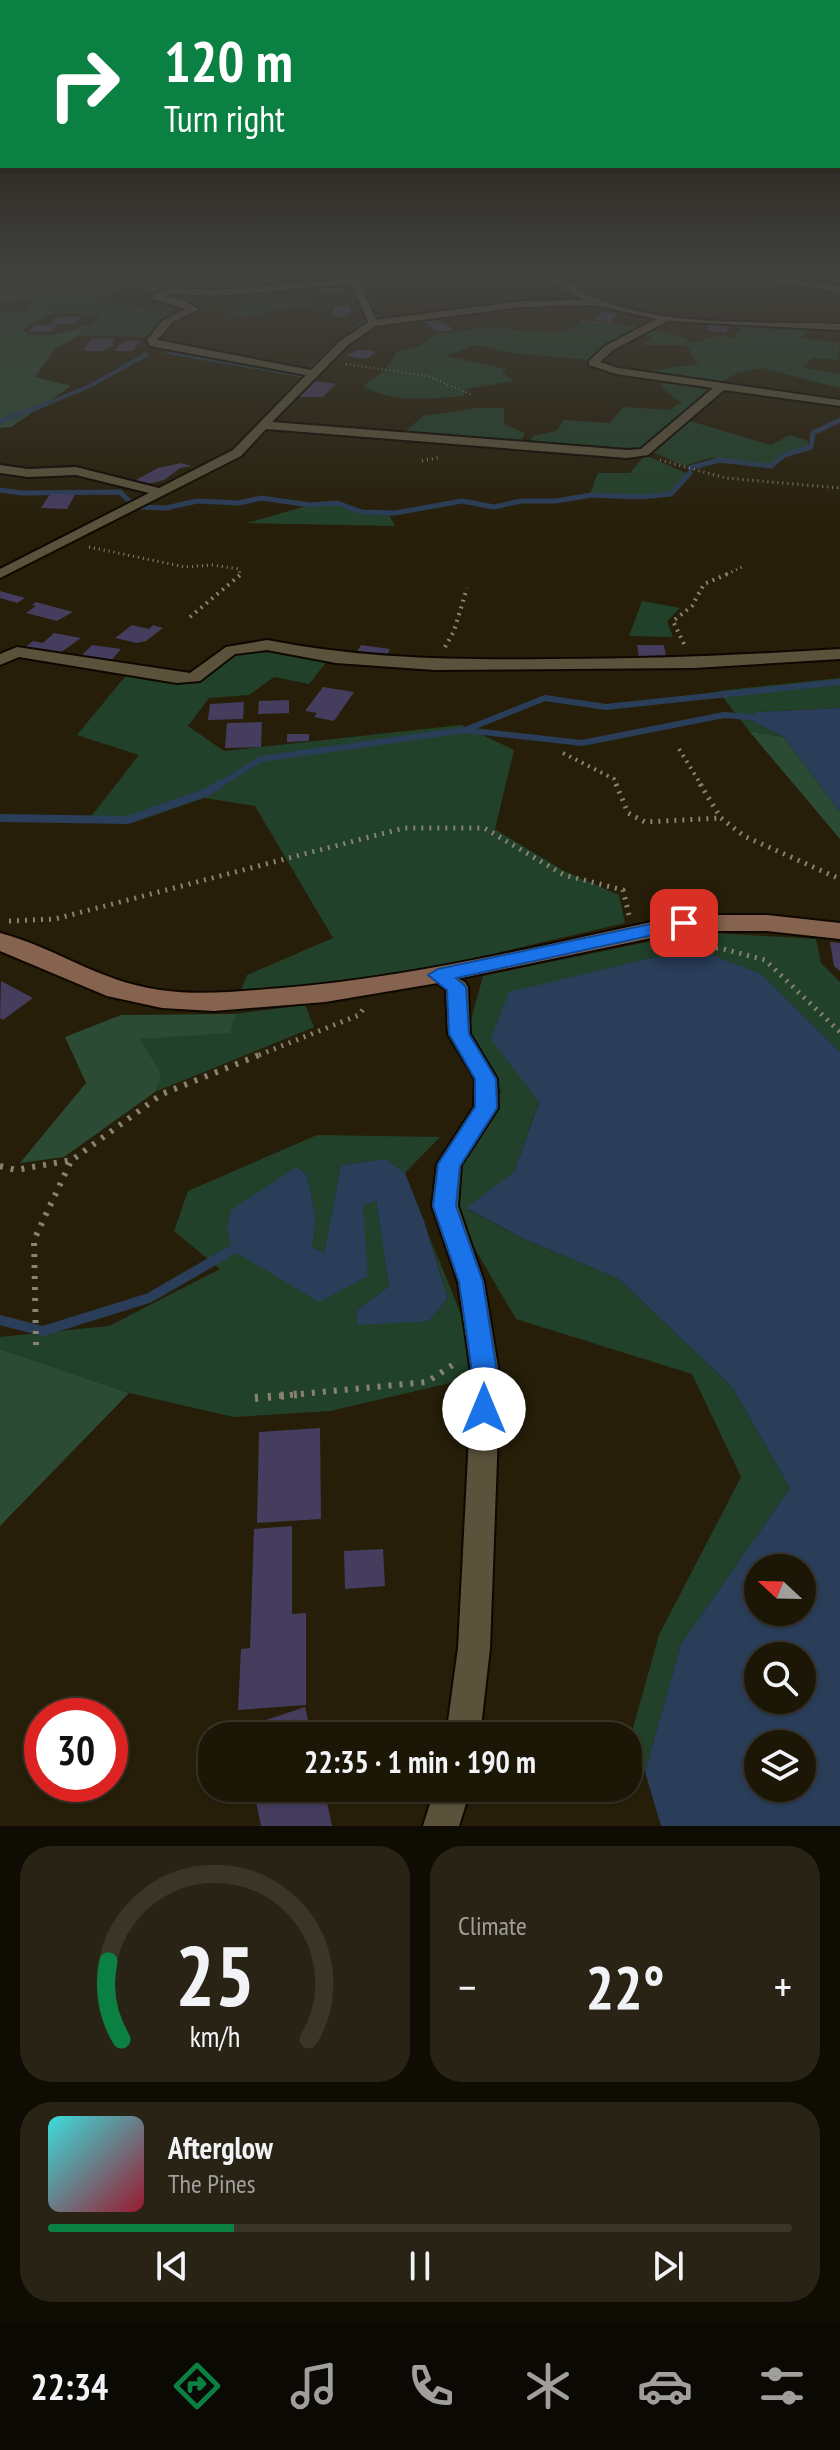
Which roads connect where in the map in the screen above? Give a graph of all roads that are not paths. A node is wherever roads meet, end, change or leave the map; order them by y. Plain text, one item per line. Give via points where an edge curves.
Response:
1 (226, 357) edge
2 (330, 357) edge
3 (599, 357) edge
4 (313, 373) junction
5 (722, 386) junction
6 (840, 403) edge
7 (263, 425) junction
8 (0, 469) edge
9 (161, 492) junction
10 (0, 574) edge
11 (840, 654) edge
12 (0, 660) edge
13 (840, 931) edge
14 (0, 941) edge
15 (438, 975) junction
16 (465, 1722) edge
17 (449, 1802) edge
18 (441, 1826) edge

1 - 4 street
2 - 4 street
3 - 5 street via 593,363 616,371
4 - 7 street
5 - 6 street
5 - 7 street via 644,452 627,454
7 - 9 street via 237,453
8 - 9 street via 76,471
9 - 10 street
11 - 12 street via 694,663 435,665 336,658 267,645 231,650 194,678 17,652
13 - 15 street via 767,923 684,923
14 - 15 street via 84,979 162,999 214,1002 325,993
15 - 16 street via 457,987 459,1034 486,1079 486,1108 449,1164 445,1206 471,1282 486,1379 474,1648
17 - 18 street

